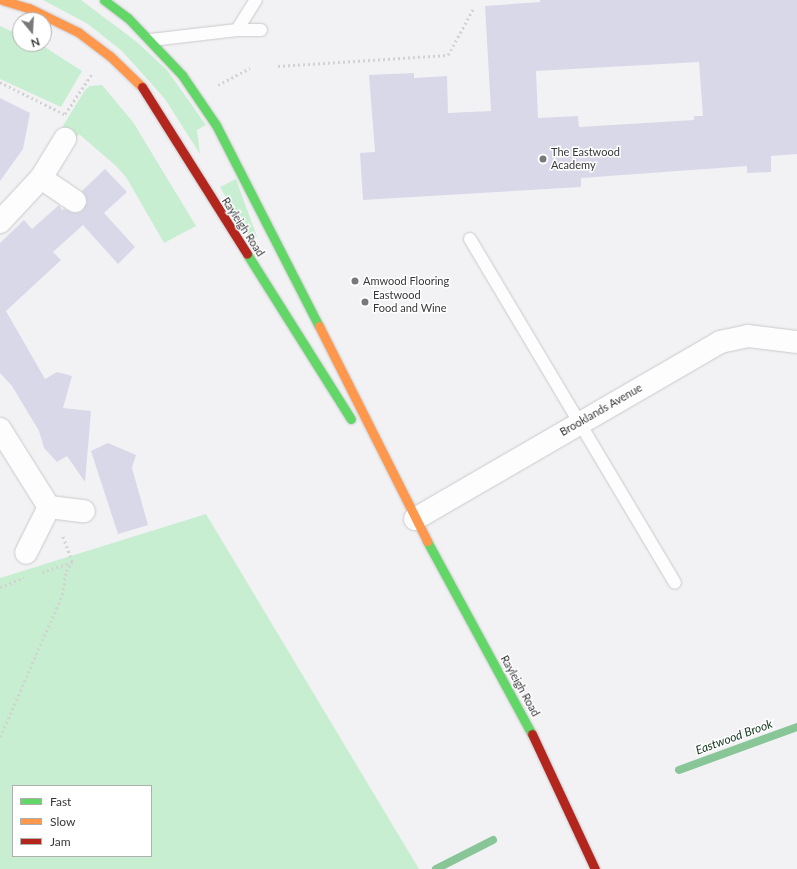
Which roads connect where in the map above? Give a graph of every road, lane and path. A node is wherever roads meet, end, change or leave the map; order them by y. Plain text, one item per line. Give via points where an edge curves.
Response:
1 (2, 0) edge
2 (104, 0) edge
3 (256, 0) edge
4 (473, 9) dead end
5 (237, 30) junction
6 (261, 30) dead end
7 (151, 40) junction
8 (278, 66) dead end
9 (250, 68) dead end
10 (94, 70) dead end
11 (0, 82) edge
12 (211, 90) dead end
13 (65, 115) junction
14 (66, 139) joint
15 (42, 178) junction
16 (75, 201) dead end
17 (0, 222) edge
18 (470, 239) dead end
19 (797, 342) edge
20 (579, 423) junction
21 (356, 426) dead end
22 (0, 429) edge
23 (365, 439) dead end
24 (49, 507) junction
25 (84, 511) dead end
26 (415, 519) junction
27 (26, 553) dead end
28 (72, 562) dead end
29 (675, 583) dead end
30 (0, 737) edge
31 (595, 869) edge

1 - 21 main road, Rayleigh Road via 29,8 78,32 110,56 141,86
2 - 7 main road, Rayleigh Road
3 - 5 lane
4 - 8 path via 448,55
5 - 6 lane
5 - 7 lane
7 - 26 main road, Rayleigh Road via 199,98 242,170
9 - 12 path
10 - 13 path
11 - 13 path
13 - 14 path via 54,133
14 - 15 street
15 - 16 street
15 - 17 street
18 - 20 lane
19 - 20 street, Brooklands Avenue via 748,336 725,341
20 - 26 street, Brooklands Avenue
20 - 29 lane
22 - 24 street
23 - 26 main road, Rayleigh Road
24 - 25 street
24 - 27 street
26 - 31 main road, Rayleigh Road via 543,754
28 - 30 path via 66,571 62,595

